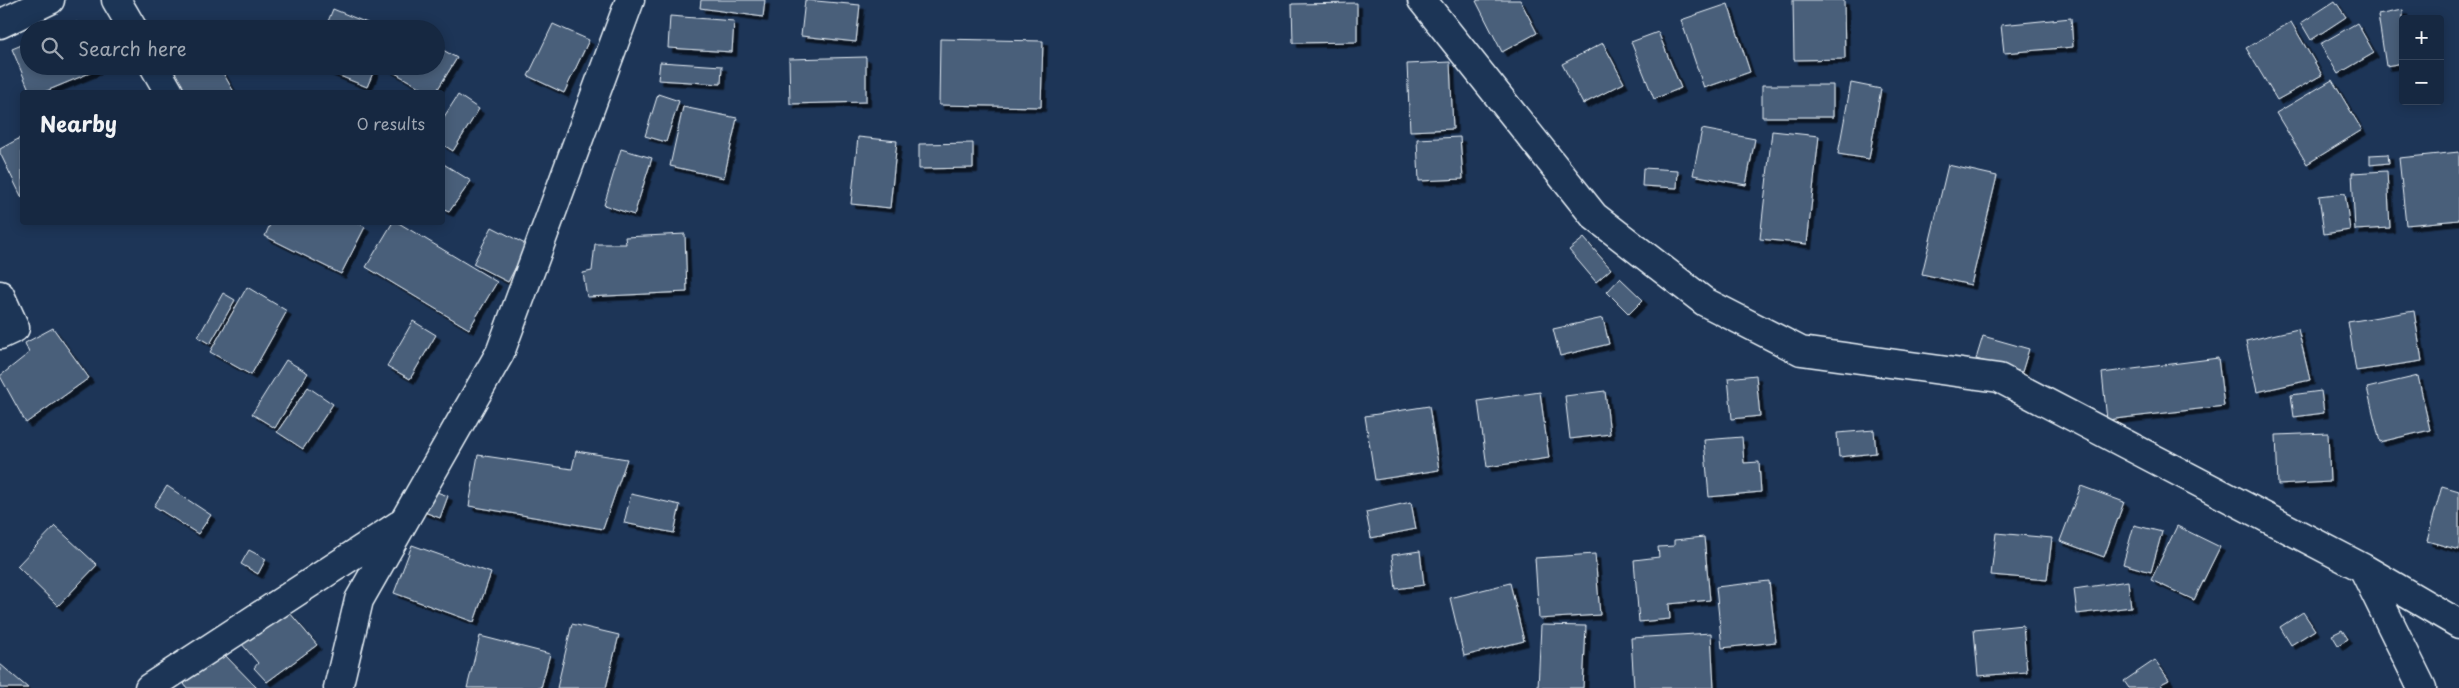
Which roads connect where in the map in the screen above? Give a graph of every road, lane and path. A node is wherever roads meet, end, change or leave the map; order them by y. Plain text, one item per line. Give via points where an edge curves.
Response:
1 (50, 0) edge
2 (116, 0) edge
3 (630, 0) edge
4 (1422, 0) edge
5 (128, 20) edge
6 (0, 24) edge
7 (159, 75) edge
8 (168, 90) edge
9 (0, 295) edge
10 (0, 334) edge
11 (402, 523) junction
12 (2363, 568) junction
13 (2459, 624) edge
14 (149, 688) edge
15 (338, 688) edge
16 (2422, 688) edge

1 - 6 street
2 - 5 street
3 - 11 street via 500,353
4 - 12 street via 1594,216 1706,302 1801,351 1998,378
7 - 8 street
9 - 10 street via 15,328
11 - 14 street
11 - 15 street via 358,600
12 - 13 street
12 - 16 street

